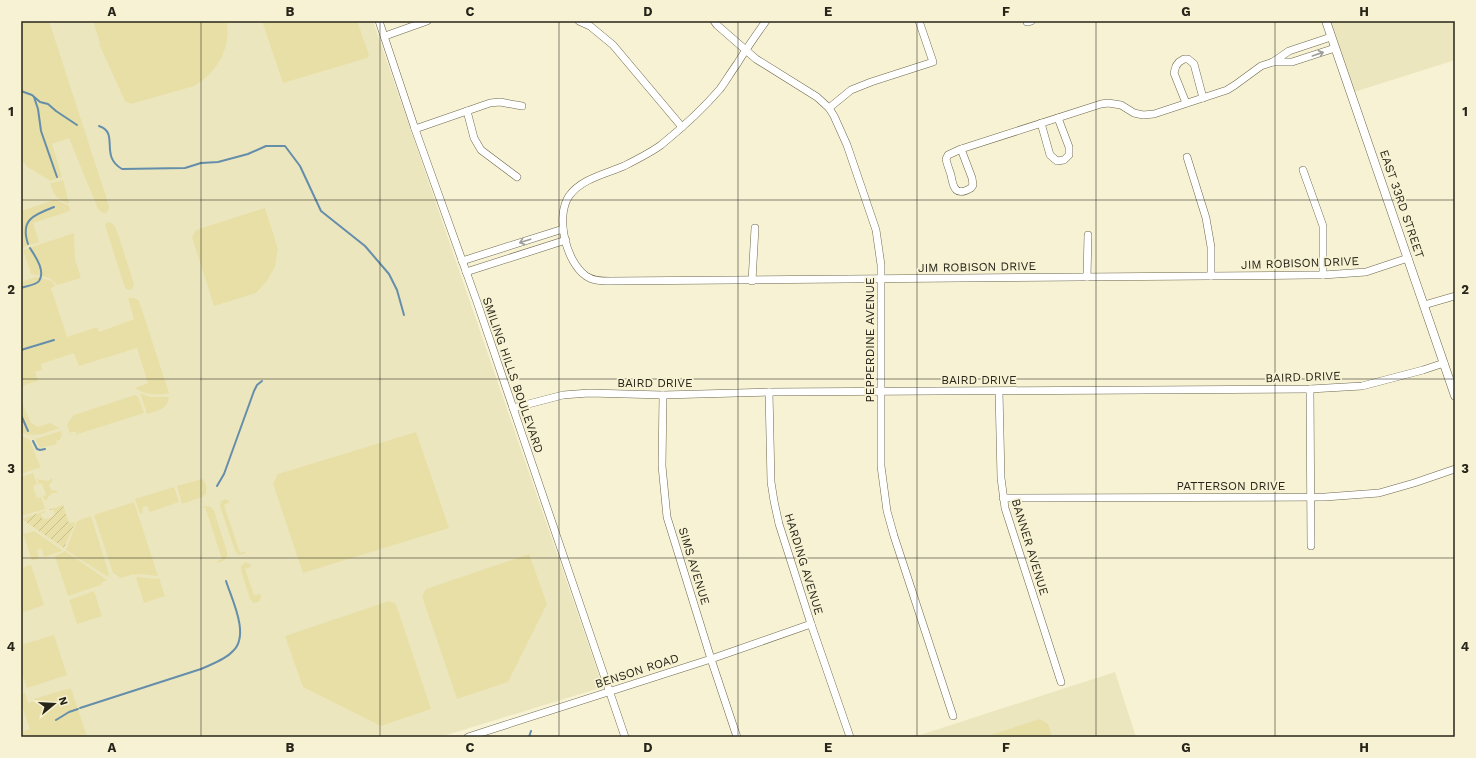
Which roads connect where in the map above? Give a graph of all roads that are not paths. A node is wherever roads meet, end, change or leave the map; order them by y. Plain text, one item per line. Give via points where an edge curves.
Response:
1 (379, 21) edge
2 (427, 21) edge
3 (579, 21) edge
4 (714, 21) edge
5 (766, 21) edge
6 (919, 21) edge
7 (1326, 21) edge
8 (385, 36) junction
9 (1331, 37) junction
10 (1335, 48) junction
11 (1293, 50) junction
12 (746, 51) junction
13 (1297, 61) junction
14 (1273, 62) junction
15 (1203, 98) junction
16 (1186, 103) junction
17 (522, 106) dead end
18 (828, 108) junction
19 (466, 111) junction
20 (1058, 118) junction
21 (1041, 123) junction
22 (682, 127) junction
23 (414, 129) junction
24 (961, 149) junction
25 (1187, 157) dead end
26 (1303, 170) dead end
27 (517, 178) dead end
28 (754, 228) dead end
29 (562, 229) junction
30 (1088, 235) dead end
31 (566, 240) junction
32 (1408, 258) junction
33 (462, 261) junction
34 (466, 272) junction
35 (1211, 276) junction
36 (1323, 276) junction
37 (1087, 277) junction
38 (881, 279) junction
39 (752, 281) junction
40 (1455, 296) edge
41 (1424, 305) junction
42 (1444, 363) junction
43 (1310, 389) junction
44 (999, 391) junction
45 (769, 392) junction
46 (881, 392) junction
47 (663, 395) junction
48 (1455, 396) edge
49 (513, 408) junction
50 (1455, 469) edge
51 (1311, 496) junction
52 (1003, 498) junction
53 (1311, 546) dead end
54 (811, 624) junction
55 (711, 659) junction
56 (1061, 682) dead end
57 (609, 691) junction
58 (953, 716) dead end
59 (468, 737) edge
60 (625, 737) edge
61 (737, 737) edge
62 (850, 737) edge

1 - 8 street, SMILING HILLS BOULEVARD
2 - 8 street
3 - 22 street via 590,26 613,45
4 - 12 street, PEPPERDINE AVENUE
5 - 12 street
6 - 18 street via 933,62 851,90
7 - 9 street, EAST 33RD STREET
8 - 23 street, SMILING HILLS BOULEVARD
9 - 10 street, EAST 33RD STREET
9 - 11 street
13 -> 10 street
10 - 32 street, EAST 33RD STREET
11 - 13 street
11 - 14 street
12 - 18 street, PEPPERDINE AVENUE via 809,91
12 - 22 street via 702,110
13 - 14 street
14 - 15 street via 1261,66 1227,90
15 - 16 street
15 - 16 street via 1194,64 1184,59 1176,66 1174,73
16 - 20 street via 1143,115 1121,105 1108,103
17 - 19 street via 496,102
18 - 38 street, PEPPERDINE AVENUE via 847,145 876,230
19 - 23 street
19 - 27 street via 474,138 481,150
20 - 21 street
20 - 21 street via 1069,147 1069,156 1064,160 1057,161 1050,155
21 - 24 street
22 - 29 street via 659,146 574,190 564,205
23 - 33 street, SMILING HILLS BOULEVARD
24 - 24 street via 973,182 971,188 964,192 955,189 946,159 948,155
25 - 35 street via 1206,218 1211,247
26 - 36 street via 1323,226
28 - 39 street
29 - 31 street, JIM ROBISON DRIVE
29 -> 33 street
30 - 37 street
31 - 34 street
31 - 39 street, JIM ROBISON DRIVE via 578,268 586,276 598,280
32 - 36 street, JIM ROBISON DRIVE via 1366,272
32 - 41 street, EAST 33RD STREET
33 - 34 street, SMILING HILLS BOULEVARD
34 - 49 street, SMILING HILLS BOULEVARD
35 - 36 street, JIM ROBISON DRIVE
35 - 37 street, JIM ROBISON DRIVE
37 - 38 street, JIM ROBISON DRIVE
38 - 39 street, JIM ROBISON DRIVE
38 - 46 street, PEPPERDINE AVENUE
40 - 41 street
41 - 42 street, EAST 33RD STREET
42 - 43 street, BAIRD DRIVE via 1362,386
42 - 48 street, EAST 33RD STREET
43 - 44 street, BAIRD DRIVE
43 - 51 street
44 - 46 street, BAIRD DRIVE
44 - 52 street, BANNER AVENUE
45 - 46 street, BAIRD DRIVE
45 - 47 street, BAIRD DRIVE
45 - 54 street, HARDING AVENUE via 770,475 774,500 779,524
46 - 58 street, PEPPERDINE AVENUE via 883,488 887,511
47 - 49 street, BAIRD DRIVE via 563,395
47 - 55 street, SIMS AVENUE via 662,466 667,517
49 - 57 street, SMILING HILLS BOULEVARD
50 - 51 street, PATTERSON DRIVE via 1379,493
51 - 52 street, PATTERSON DRIVE
51 - 53 street
52 - 56 street, BANNER AVENUE
54 - 55 street, BENSON ROAD
54 - 62 street, HARDING AVENUE
55 - 57 street, BENSON ROAD
55 - 61 street, SIMS AVENUE
57 - 59 street, BENSON ROAD
57 - 60 street, SMILING HILLS BOULEVARD

